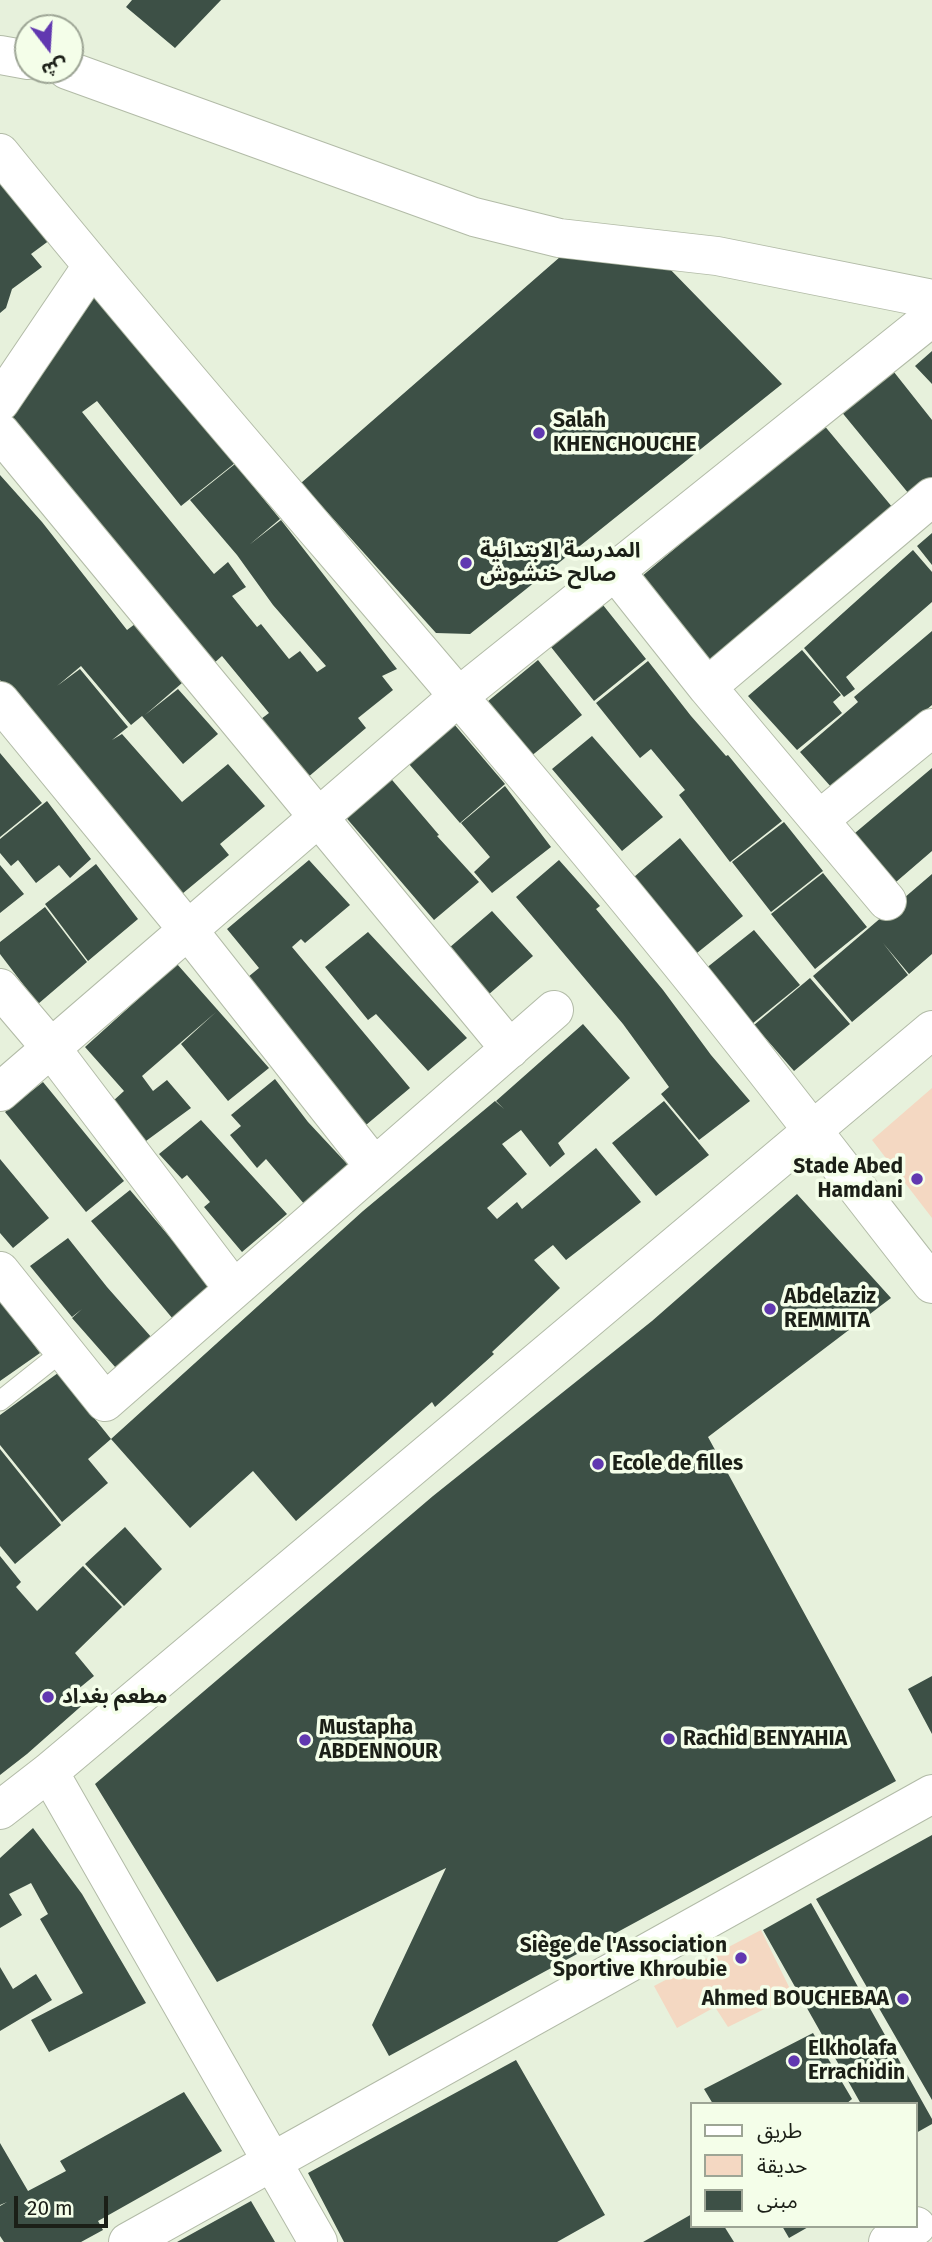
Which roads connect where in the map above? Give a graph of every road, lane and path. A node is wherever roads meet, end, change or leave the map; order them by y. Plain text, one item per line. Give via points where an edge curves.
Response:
1 (84, 76) edge
2 (0, 153) edge
3 (92, 265) junction
4 (932, 299) edge
5 (932, 317) edge
6 (0, 402) edge
7 (0, 432) edge
8 (932, 497) edge
9 (615, 571) junction
10 (706, 687) junction
11 (459, 696) junction
12 (0, 701) edge
13 (932, 728) edge
14 (319, 816) junction
15 (819, 820) junction
16 (887, 901) dead end
17 (188, 930) junction
18 (0, 988) edge
19 (554, 1010) dead end
20 (932, 1030) edge
21 (51, 1048) junction
22 (510, 1049) junction
23 (0, 1091) edge
24 (811, 1131) junction
25 (374, 1166) junction
26 (0, 1271) edge
27 (932, 1284) edge
28 (233, 1288) junction
29 (64, 1350) junction
30 (0, 1401) edge
31 (49, 1772) junction
32 (932, 1794) edge
33 (0, 1810) edge
34 (272, 2161) junction
35 (912, 2228) edge
36 (128, 2242) edge
37 (318, 2242) edge
38 (888, 2242) edge

1 - 4 street via 474,217 559,238 717,256
2 - 3 street
3 - 6 street
3 - 11 street
5 - 9 street
7 - 14 street
8 - 10 street
9 - 10 street
9 - 11 street
10 - 15 street
11 - 14 street
11 - 24 street via 669,949
12 - 17 street
13 - 15 street
14 - 17 street
14 - 22 street
15 - 16 street
17 - 21 street
17 - 25 street
18 - 21 street
19 - 22 street
20 - 24 street
21 - 23 street
21 - 28 street
22 - 25 street
24 - 27 street
24 - 31 street
25 - 28 street
26 - 29 street
28 - 29 street via 105,1402
29 - 30 lane
31 - 33 street
31 - 34 street
32 - 34 street
34 - 36 street
34 - 37 street
35 - 38 street

